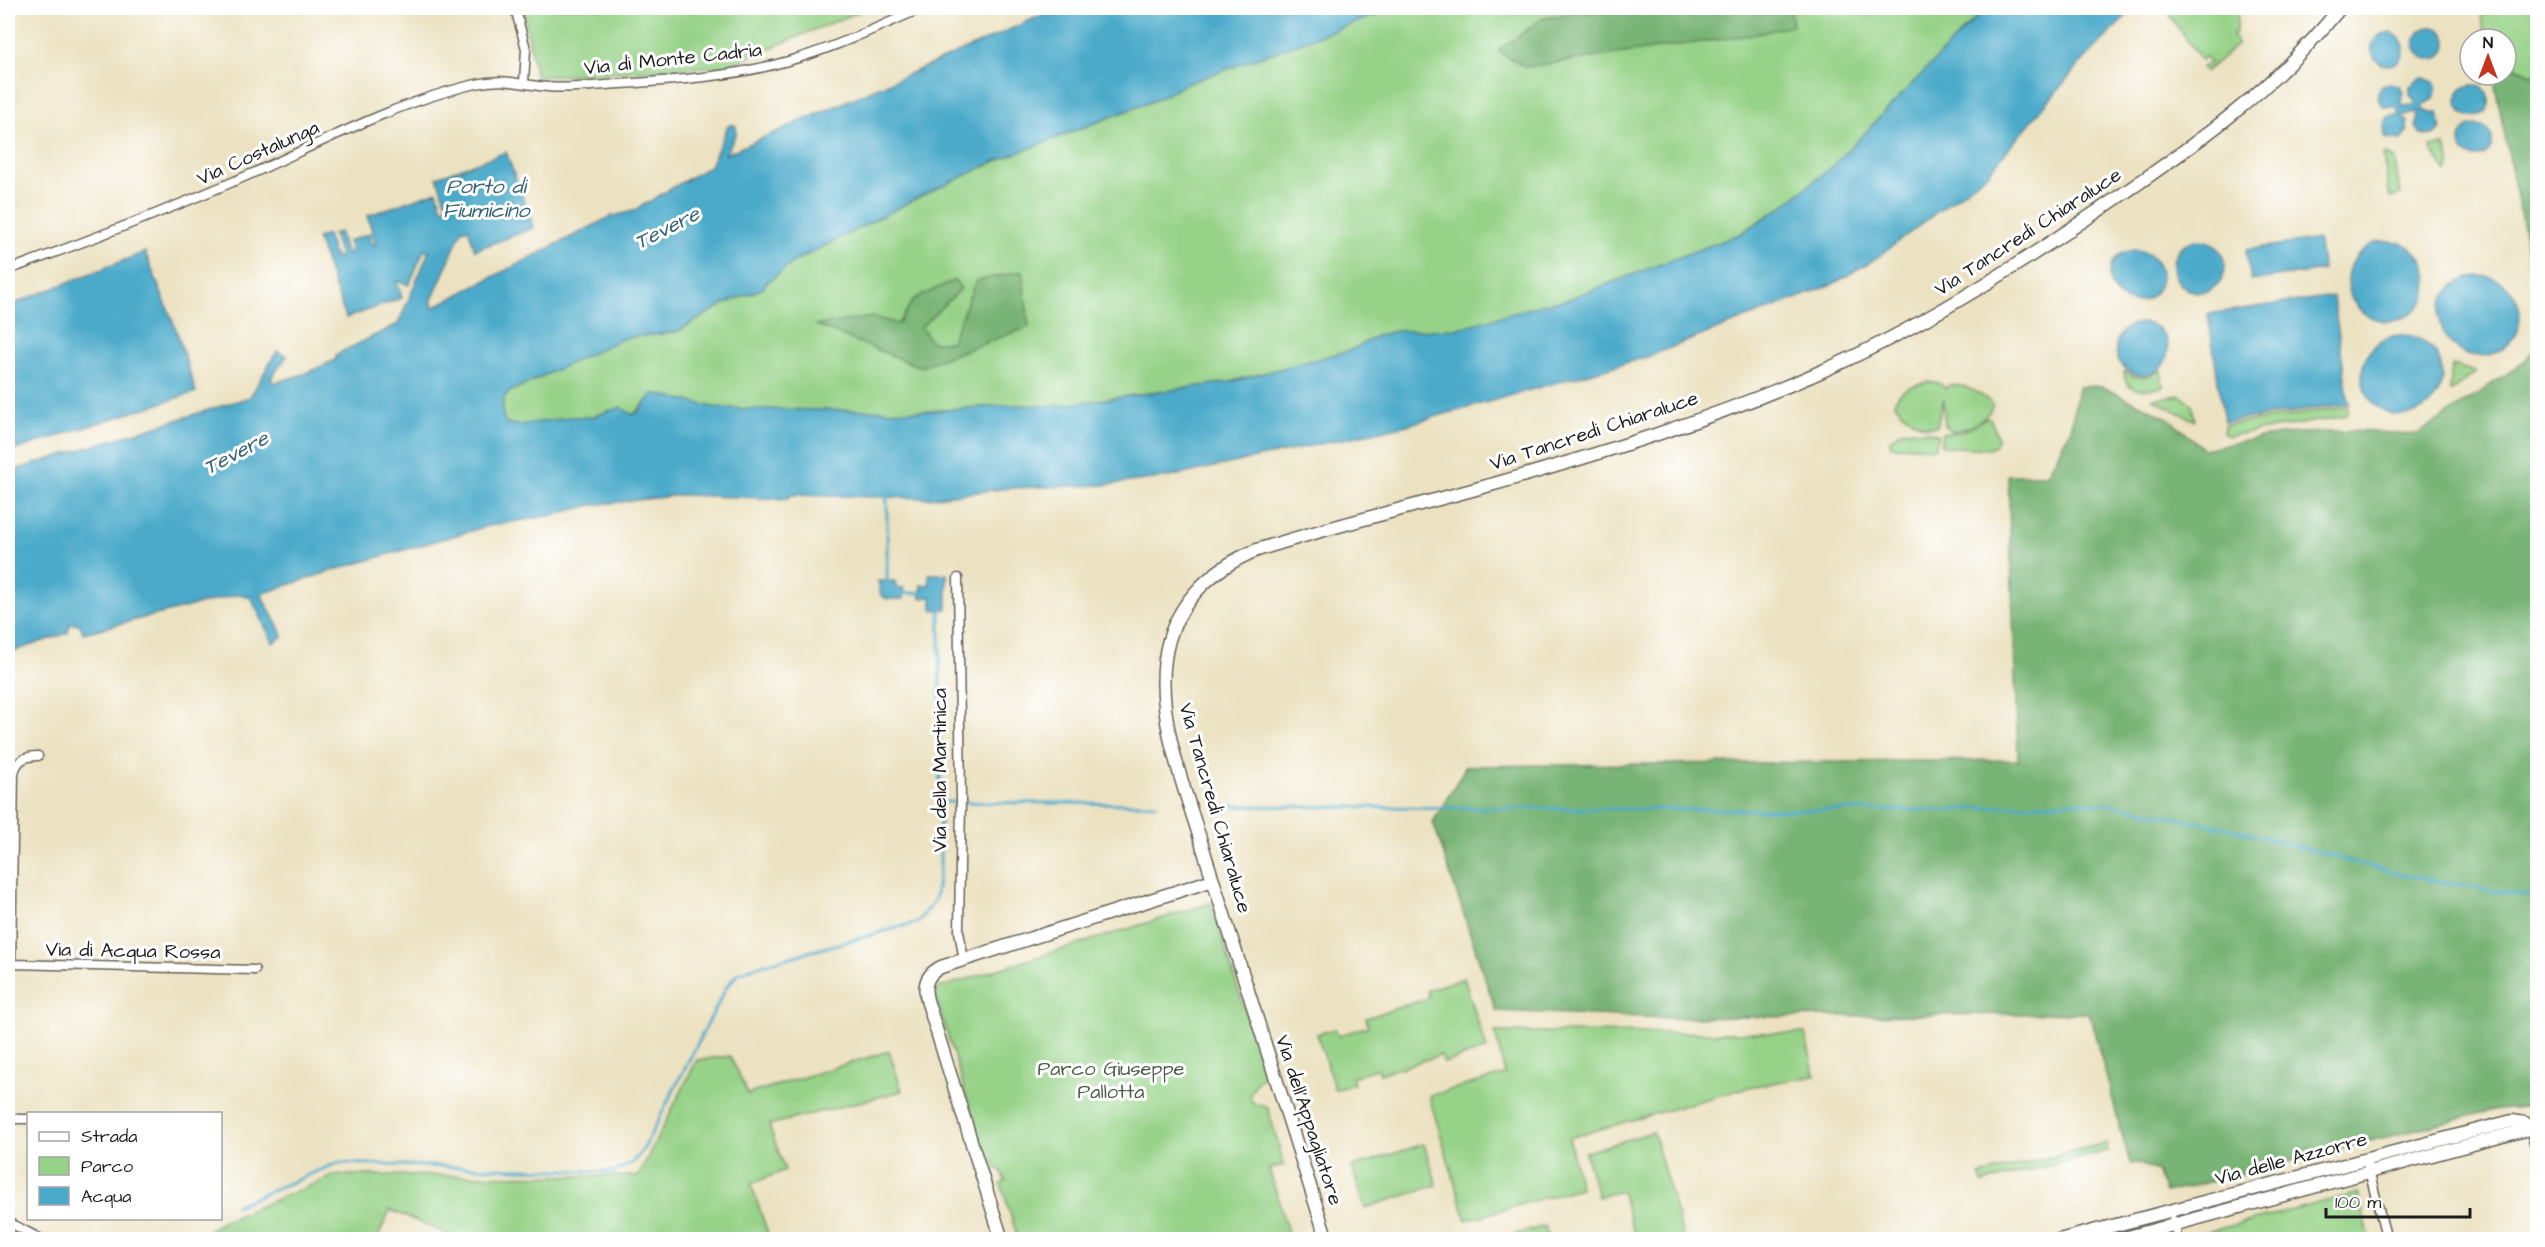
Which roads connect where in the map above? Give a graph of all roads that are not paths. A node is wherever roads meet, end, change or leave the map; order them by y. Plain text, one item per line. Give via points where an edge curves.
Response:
1 (514, 8) edge
2 (923, 8) edge
3 (2340, 8) edge
4 (524, 82) junction
5 (8, 270) edge
6 (958, 578) dead end
7 (38, 756) dead end
8 (1213, 880) junction
9 (964, 961) junction
10 (9, 967) edge
11 (255, 970) dead end
12 (1254, 1013) joint
13 (8, 1119) edge
14 (27, 1119) edge
15 (2534, 1128) edge
16 (2538, 1159) edge
17 (2368, 1166) junction
18 (2170, 1210) junction
19 (8, 1222) edge
20 (2174, 1224) junction
21 (43, 1239) edge
22 (1002, 1239) edge
23 (1327, 1239) edge
24 (2059, 1239) edge
25 (2117, 1239) edge
26 (2178, 1239) edge
27 (2387, 1239) edge

1 - 4 street via 526,49
2 - 4 street, Via di Monte Cadria via 780,64 681,79 582,86 548,87
3 - 8 street, Via Tancredi Chiaraluce via 2279,74 2197,142 1992,281 1892,339 1793,383 1656,434 1501,482 1281,542 1238,558 1208,578 1173,629 1165,656 1163,690 1173,747
4 - 5 street, Via Costalunga via 480,83 425,99 168,210
6 - 9 street, Via della Martinica via 959,931
7 - 10 street via 21,760 13,776
8 - 9 street
8 - 12 street, Via Tancredi Chiaraluce
9 - 22 street via 935,971 928,978 925,992
10 - 11 street, Via di Acqua Rossa
12 - 23 street, Via dell'Appagliatore
13 - 14 street
15 - 16 street
15 - 17 street, Via delle Azzorre via 2512,1121
17 - 18 street, Via delle Azzorre
17 - 20 street, Via delle Azzorre
17 - 27 street
18 - 20 street
18 - 24 street, Via delle Azzorre
19 - 21 street
20 - 25 street, Via delle Azzorre
20 - 26 street

